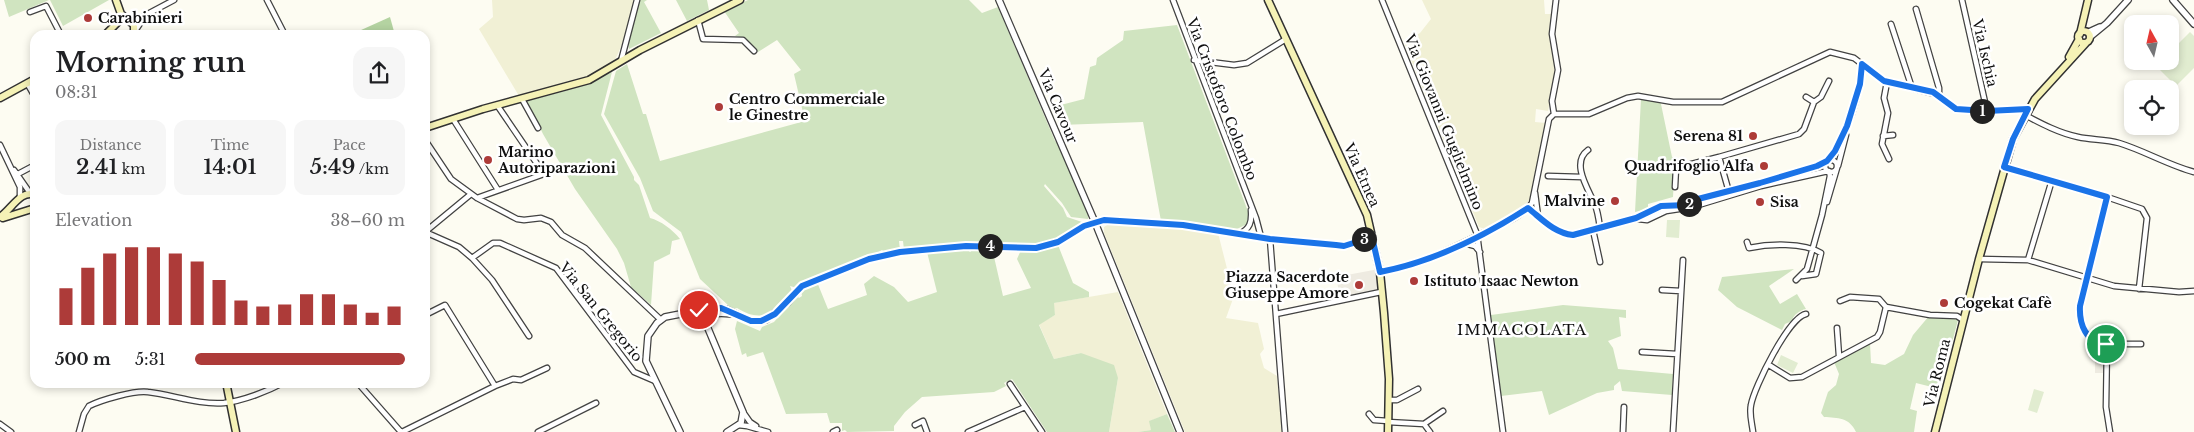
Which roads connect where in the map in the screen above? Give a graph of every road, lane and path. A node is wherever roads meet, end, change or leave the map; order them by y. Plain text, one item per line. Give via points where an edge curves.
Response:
1 (115, 0) edge
2 (174, 0) edge
3 (267, 0) edge
4 (638, 0) edge
5 (740, 0) edge
6 (999, 0) edge
7 (1172, 0) edge
8 (1268, 0) edge
9 (1382, 0) edge
10 (1556, 0) edge
11 (1962, 0) edge
12 (2128, 0) edge
13 (2173, 0) edge
14 (2088, 3) edge
15 (1916, 9) dead end
16 (156, 10) junction
17 (30, 12) dead end
18 (127, 19) junction
19 (698, 20) junction
20 (115, 24) junction
21 (1890, 24) dead end
22 (2194, 24) edge
23 (58, 30) edge
24 (110, 30) edge
25 (115, 30) edge
26 (134, 30) edge
27 (137, 30) edge
28 (282, 30) edge
29 (2079, 36) junction
30 (2088, 36) junction
31 (1286, 39) junction
32 (754, 51) dead end
33 (1194, 60) junction
34 (621, 62) junction
35 (1862, 64) junction
36 (2063, 66) junction
37 (1829, 81) dead end
38 (30, 82) edge
39 (1887, 82) junction
40 (27, 83) junction
41 (1912, 88) junction
42 (30, 89) edge
43 (1939, 95) junction
44 (1806, 97) dead end
45 (0, 98) edge
46 (522, 99) junction
47 (1814, 102) junction
48 (497, 105) junction
49 (1987, 111) junction
50 (2027, 112) junction
51 (1554, 114) junction
52 (453, 119) junction
53 (430, 126) edge
54 (1847, 126) junction
55 (538, 128) dead end
56 (1893, 135) dead end
57 (1883, 136) junction
58 (0, 145) edge
59 (430, 148) edge
60 (1588, 150) dead end
61 (1720, 157) junction
62 (1889, 159) dead end
63 (1828, 160) junction
64 (1838, 167) junction
65 (2004, 167) junction
66 (30, 168) edge
67 (1828, 171) junction
68 (2194, 172) edge
69 (17, 175) junction
70 (1548, 176) dead end
71 (1582, 177) junction
72 (2052, 180) junction
73 (1675, 187) dead end
74 (1535, 189) junction
75 (30, 190) edge
76 (498, 190) junction
77 (1729, 193) junction
78 (471, 194) junction
79 (30, 196) edge
80 (2107, 197) junction
81 (477, 198) junction
82 (18, 200) junction
83 (1251, 206) junction
84 (30, 208) edge
85 (1528, 208) junction
86 (30, 209) edge
87 (1822, 215) junction
88 (1538, 216) junction
89 (0, 218) edge
90 (1094, 222) junction
91 (1600, 228) junction
92 (430, 230) edge
93 (1593, 230) junction
94 (1249, 233) junction
95 (430, 236) edge
96 (1477, 236) junction
97 (1372, 237) junction
98 (1261, 238) junction
99 (1270, 239) junction
100 (1747, 242) dead end
101 (1464, 243) junction
102 (1813, 248) junction
103 (1480, 252) junction
104 (472, 258) junction
105 (1979, 259) junction
106 (1683, 260) dead end
107 (2028, 260) junction
108 (1600, 262) dead end
109 (1380, 272) junction
110 (1802, 276) junction
111 (2087, 278) junction
112 (1796, 280) dead end
113 (2139, 289) junction
114 (1662, 290) dead end
115 (1681, 291) junction
116 (2194, 291) edge
117 (1381, 292) junction
118 (1840, 301) dead end
119 (1886, 307) junction
120 (430, 313) edge
121 (1276, 314) junction
122 (1806, 314) dead end
123 (679, 315) junction
124 (736, 315) junction
125 (661, 320) junction
126 (1963, 320) junction
127 (707, 326) junction
128 (1836, 328) dead end
129 (529, 336) dead end
130 (2106, 344) junction
131 (2141, 344) dead end
132 (1642, 352) dead end
133 (1677, 354) junction
134 (1839, 356) junction
135 (1769, 365) junction
136 (547, 368) dead end
137 (655, 380) junction
138 (1010, 384) dead end
139 (495, 386) junction
140 (227, 388) edge
141 (274, 388) edge
142 (362, 388) edge
143 (1418, 390) dead end
144 (1389, 400) junction
145 (230, 402) junction
146 (596, 403) dead end
147 (1026, 407) junction
148 (1624, 407) dead end
149 (1443, 411) dead end
150 (744, 412) junction
151 (1369, 414) dead end
152 (1388, 421) junction
153 (0, 424) edge
154 (1424, 424) junction
155 (738, 425) junction
156 (914, 425) dead end
157 (679, 431) edge
158 (766, 431) edge
159 (10, 432) edge
160 (79, 432) edge
161 (236, 432) edge
162 (402, 432) edge
163 (538, 432) edge
164 (727, 432) edge
165 (928, 432) edge
166 (968, 432) edge
167 (1042, 432) edge
168 (1180, 432) edge
169 (1285, 432) edge
170 (1388, 432) edge
171 (1430, 432) edge
172 (1502, 432) edge
173 (1623, 432) edge
174 (1673, 432) edge
175 (1753, 432) edge
176 (1935, 432) edge
177 (2110, 432) edge

1 - 18 main road
1 - 20 main road
2 - 16 street
3 - 28 street
4 - 34 street
5 - 19 main road
6 - 90 street, Via Cavour
7 - 33 street, Via Cristoforo Colombo
8 - 31 main road, Via Etnea
9 - 96 street, Via Giovanni Guglielmino
10 - 51 street via 1552,34 1558,70 1552,101
11 - 49 street, Via Ischia
12 - 30 street
13 - 22 street
14 - 29 main road
14 - 30 main road
15 - 43 street
16 - 18 street via 140,18
16 - 27 street
17 - 23 street via 46,6
18 - 20 main road
18 - 26 main road via 134,25
19 - 32 street via 703,39 743,40
19 - 34 main road
20 - 24 main road
20 - 25 main road
21 - 41 street
29 - 30 main road
29 - 30 main road via 2082,43
29 - 36 main road
30 - 36 main road
31 - 33 street via 1246,63 1234,65
31 - 97 main road, Via Etnea via 1365,210
33 - 83 street, Via Cristoforo Colombo
34 - 46 main road via 589,80
35 - 39 street
35 - 51 street via 1847,55 1830,52 1722,102 1674,102 1638,96 1589,114
35 - 54 street via 1860,84
36 - 50 main road, Via Roma
37 - 47 street via 1821,97
38 - 40 main road
39 - 41 street
39 - 57 street via 1884,98 1888,114
40 - 42 street
40 - 45 main road
41 - 43 street
43 - 49 street via 1956,109
44 - 47 street
46 - 48 main road
46 - 55 street
47 - 61 street via 1804,129 1798,134
48 - 52 main road
48 - 76 street via 544,174
49 - 50 street
50 - 65 main road, Via Roma
50 - 68 street via 2058,131 2120,143
51 - 74 street via 1549,119
52 - 53 main road
52 - 76 street
54 - 63 street
54 - 64 street
56 - 57 street
57 - 62 street via 1882,144
58 - 69 street
59 - 78 street via 451,179
60 - 71 street via 1581,163
61 - 73 street via 1676,168
61 - 77 street
63 - 64 street via 1835,160
63 - 67 street via 1825,166
63 - 77 street
64 - 67 street via 1835,171
64 - 87 street
65 - 72 street
65 - 105 main road, Via Roma
66 - 69 street
67 - 77 street
67 - 87 street via 1830,176
69 - 75 street
69 - 82 street via 20,187
70 - 71 street
71 - 91 street via 1596,207
72 - 80 street
72 - 107 street
74 - 85 street
74 - 88 street
76 - 81 street
77 - 91 street via 1698,199 1648,220 1636,218
78 - 81 street
78 - 92 street
79 - 82 main road
80 - 111 street
80 - 113 street via 2145,212
81 - 125 street via 517,219 541,218 551,222 562,235 585,248
82 - 84 main road via 18,210
82 - 89 main road
83 - 94 street
83 - 98 street, Via Cristoforo Colombo
85 - 88 street
85 - 96 street
86 - 89 main road
87 - 102 street
88 - 93 street via 1552,228 1566,234
90 - 94 street via 1124,220
90 - 124 street via 1058,242 1036,248 966,246 900,252 869,259 802,286 766,320 756,322
90 - 168 street, Via Cavour via 1098,225
91 - 93 street
93 - 108 street
94 - 98 street
95 - 104 street via 459,247
96 - 101 street
96 - 103 street, Via Giovanni Guglielmino
97 - 99 street via 1344,246
97 - 109 main road, Via Etnea
98 - 99 street
99 - 121 street
100 - 102 street via 1749,248 1768,244
101 - 103 street via 1475,246
101 - 109 street via 1422,261
102 - 110 street
102 - 110 street via 1821,253 1816,274
103 - 172 street, Via Giovanni Guglielmino
104 - 129 street via 492,280
104 - 137 street, Via San Gregorio via 493,243 500,243 556,268 634,372
105 - 107 street
105 - 126 main road, Via Roma
106 - 115 street
107 - 111 street
109 - 117 main road, Via Etnea
110 - 112 street
111 - 113 street
111 - 130 street via 2080,306 2081,324 2091,338
113 - 116 street
114 - 115 street
115 - 133 street
117 - 121 street
117 - 144 main road, Via Etnea
118 - 119 street via 1850,297 1878,299
119 - 126 street via 1957,316
119 - 134 street via 1877,337
120 - 139 street via 444,306
121 - 169 street
122 - 135 street via 1792,324
123 - 124 street via 711,308 726,309
123 - 125 street
123 - 127 street via 699,317
124 - 127 street via 712,315
125 - 137 street via 648,336 645,355
126 - 176 main road, Via Roma
127 - 150 street
128 - 134 street
130 - 131 street
130 - 177 street via 2106,407
132 - 133 street
133 - 174 street
134 - 135 street via 1795,378
135 - 175 street via 1757,386 1751,406
136 - 139 street via 521,380 513,379
137 - 157 street
138 - 147 street
139 - 162 street
140 - 145 main road
141 - 145 street
142 - 162 street
143 - 144 street via 1397,400
144 - 152 main road, Via Etnea
145 - 160 street via 137,393 90,406
145 - 161 main road
146 - 163 street
147 - 166 street
147 - 167 street
148 - 173 street
149 - 154 street
150 - 155 street
150 - 158 street via 750,422
151 - 152 street via 1374,420
152 - 154 street
152 - 170 main road, Via Etnea
153 - 159 street
154 - 171 street
155 - 158 street
155 - 164 street
156 - 165 street via 923,421

